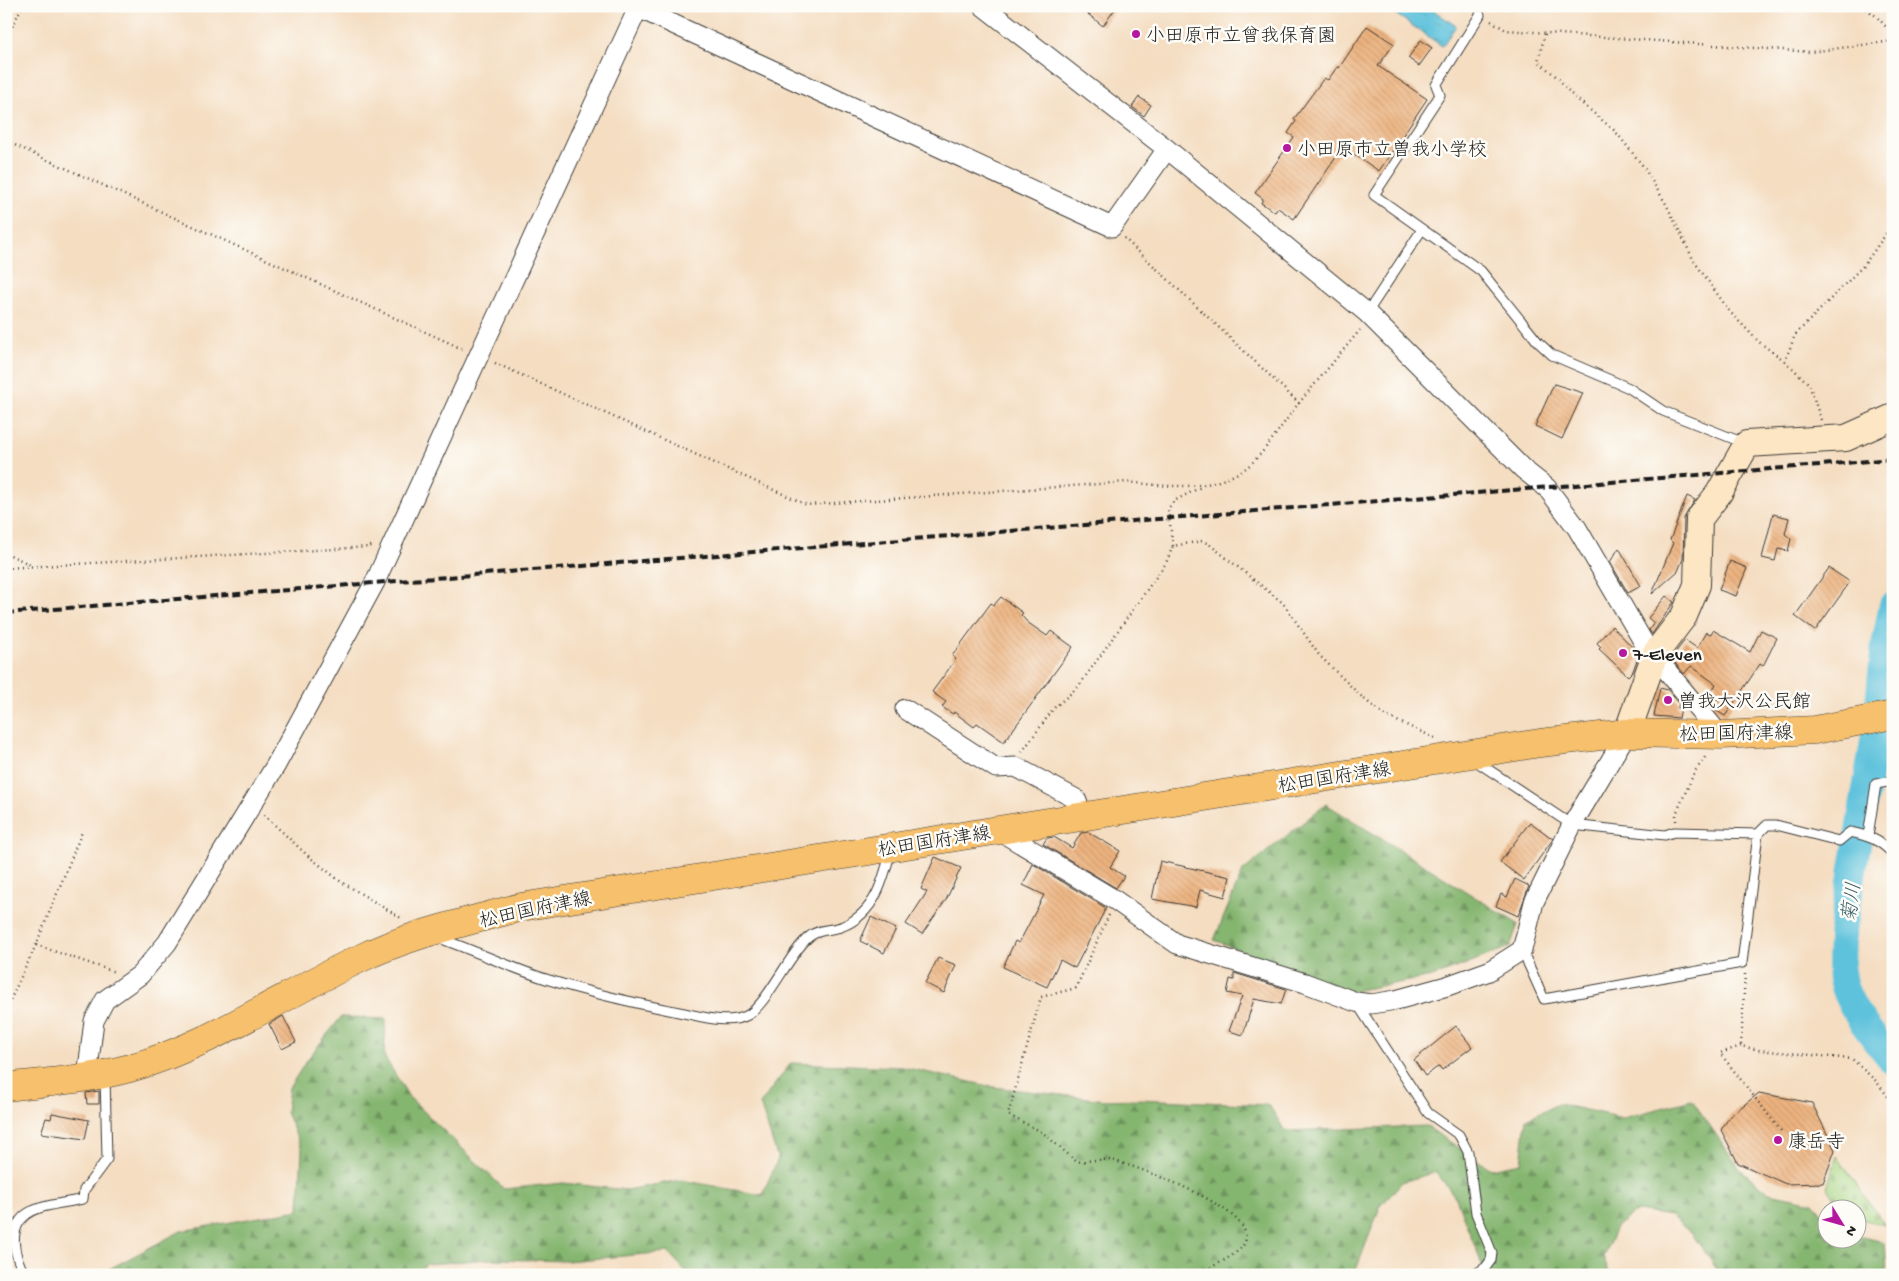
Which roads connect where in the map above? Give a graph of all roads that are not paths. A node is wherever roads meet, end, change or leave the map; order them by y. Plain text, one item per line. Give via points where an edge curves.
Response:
1 (983, 6) edge
2 (637, 7) edge
3 (1480, 15) road end
4 (1167, 150) junction
5 (1422, 230) junction
6 (1368, 315) junction
7 (1893, 417) edge
8 (1747, 444) junction
9 (1655, 654) junction
10 (905, 709) dead end
11 (1893, 715) edge
12 (1627, 733) junction
13 (1721, 735) junction
14 (1460, 755) junction
15 (1893, 782) edge
16 (1083, 816) junction
17 (1572, 825) junction
18 (998, 830) junction
19 (1758, 834) junction
20 (1868, 836) junction
21 (892, 846) junction
22 (1893, 854) edge
23 (424, 933) junction
24 (1522, 950) junction
25 (1356, 1002) junction
26 (96, 1076) junction
27 (6, 1086) edge
28 (25, 1275) edge
29 (1474, 1275) edge

1 - 4 street
2 - 4 street via 1112,226
2 - 26 street via 375,582 276,765 166,943 135,978 105,1000 94,1021
3 - 5 lane via 1436,85 1440,95 1374,195
4 - 6 street
5 - 6 lane
5 - 8 lane via 1481,271 1552,355 1629,388 1663,411
6 - 9 street via 1523,469 1547,488 1577,528 1644,643
7 - 8 main road via 1846,438
8 - 9 main road via 1700,519 1697,585 1684,616
9 - 12 main road
9 - 13 street
10 - 16 street via 996,768 1016,766 1076,800
11 - 13 main road, 松田国府津線 via 1815,730
12 - 13 main road, 松田国府津線
12 - 14 main road, 松田国府津線
12 - 17 street
14 - 16 main road, 松田国府津線
14 - 17 lane
15 - 20 lane via 1876,784
16 - 18 main road, 松田国府津線
17 - 19 lane via 1665,835 1674,832
17 - 24 street via 1534,902
18 - 21 main road, 松田国府津線
18 - 25 street via 1116,900 1177,944
19 - 20 lane via 1767,825 1776,824 1839,841 1850,832
19 - 24 lane via 1742,963 1544,999
20 - 22 lane via 1879,840
21 - 23 main road, 松田国府津線 via 521,908
21 - 23 lane via 881,887 870,907 857,920 811,936 760,1003 747,1015 716,1019 626,1002 545,978
23 - 26 main road, 松田国府津線 via 360,958 181,1050
24 - 25 street via 1489,971 1447,986 1396,1000 1371,1004
25 - 29 lane via 1428,1114 1459,1135 1468,1152 1476,1213 1492,1253 1486,1267
26 - 27 main road, 松田国府津線
26 - 28 lane via 107,1159 84,1190 83,1200 28,1212 20,1222 14,1249

